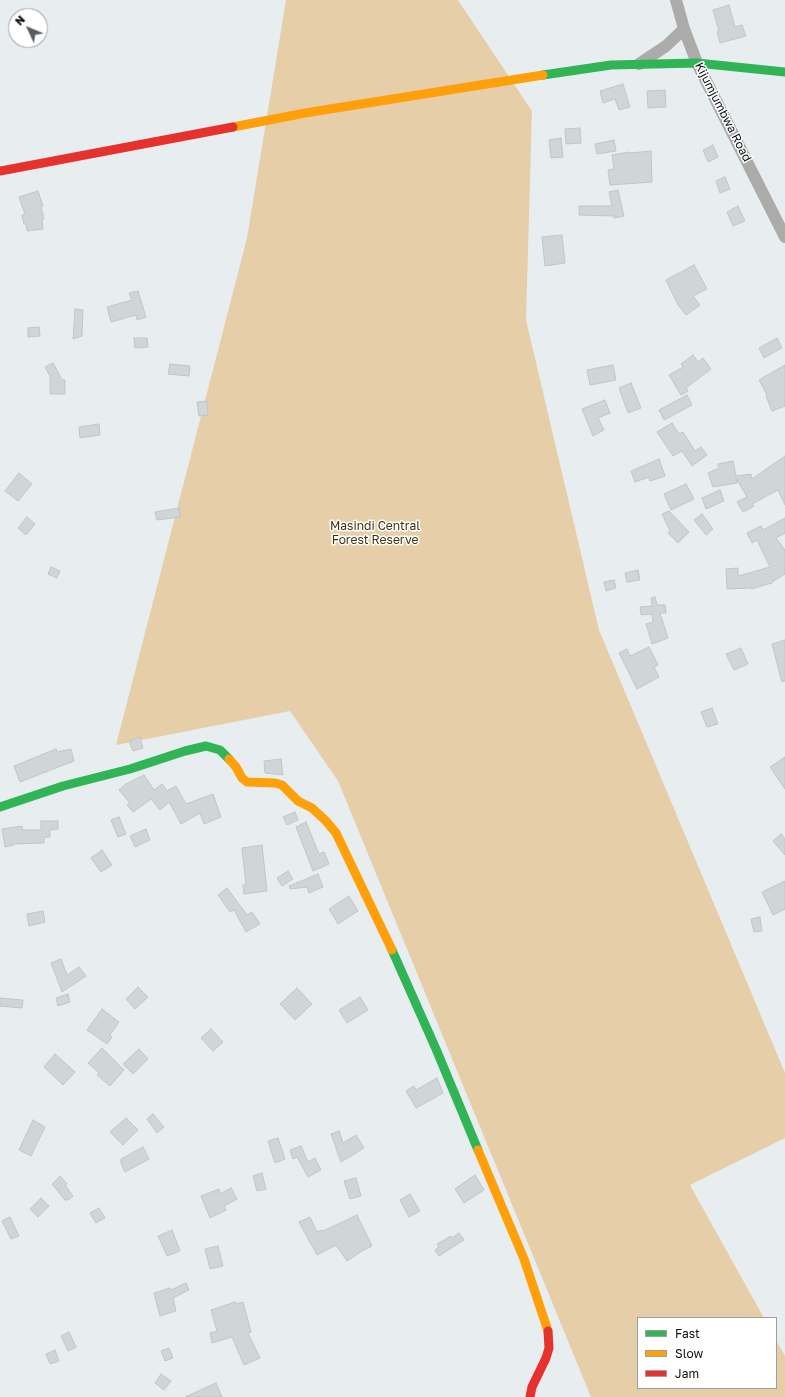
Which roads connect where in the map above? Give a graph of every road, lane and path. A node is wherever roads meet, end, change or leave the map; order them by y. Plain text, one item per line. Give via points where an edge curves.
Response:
1 (676, 0) edge
2 (684, 29) junction
3 (697, 63) junction
4 (639, 64) junction
5 (785, 72) edge
6 (0, 171) edge
7 (785, 237) edge
8 (0, 807) edge
9 (530, 1397) edge

1 - 2 street, Kijumjumbwa Road
2 - 3 street, Kijumjumbwa Road
2 - 4 street via 666,46
3 - 4 street
3 - 5 street
3 - 7 street, Kijumjumbwa Road
4 - 6 street via 531,76 305,113
8 - 9 street via 63,786 206,746 220,750 247,782 282,785 298,801 312,808 326,821 336,833 381,926 436,1049 524,1260 549,1333 549,1348

